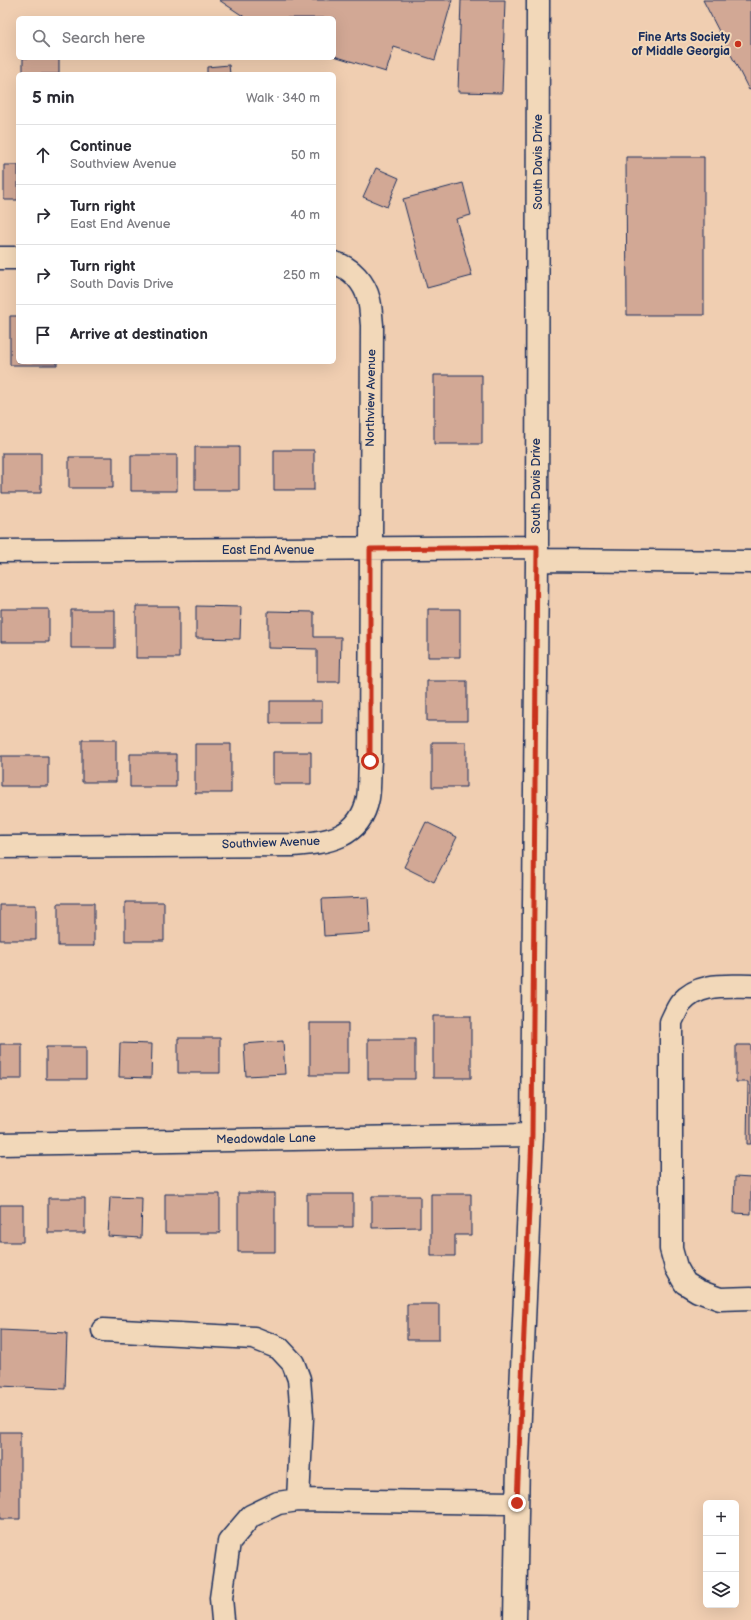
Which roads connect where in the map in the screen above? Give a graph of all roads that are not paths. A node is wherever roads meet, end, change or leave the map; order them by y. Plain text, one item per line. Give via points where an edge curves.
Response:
1 (538, 0) edge
2 (0, 258) edge
3 (16, 258) edge
4 (336, 263) edge
5 (370, 549) junction
6 (0, 551) edge
7 (537, 554) junction
8 (751, 562) edge
9 (0, 847) edge
10 (751, 986) edge
11 (532, 1135) junction
12 (0, 1144) edge
13 (751, 1298) edge
14 (103, 1330) dead end
15 (298, 1500) junction
16 (517, 1503) junction
17 (222, 1620) edge
18 (515, 1620) edge

1 - 7 street, South Davis Drive
2 - 3 street
4 - 5 street, Northview Avenue via 357,276 369,299 372,325
5 - 6 street, East End Avenue
5 - 7 street, East End Avenue
5 - 9 street, Southview Avenue via 368,799 359,820 346,834 324,842 293,845
7 - 8 street, East End Avenue
7 - 11 street, South Davis Drive
10 - 13 street via 716,986 694,992 680,1003 671,1022 671,1249 676,1267 685,1283 698,1291 720,1299
11 - 12 street, Meadowdale Lane
11 - 16 street, South Davis Drive
14 - 15 street via 254,1338 279,1348 293,1363 299,1379 302,1416
15 - 16 street
15 - 17 street via 278,1502 251,1516 229,1542 221,1598
16 - 18 street, South Davis Drive

